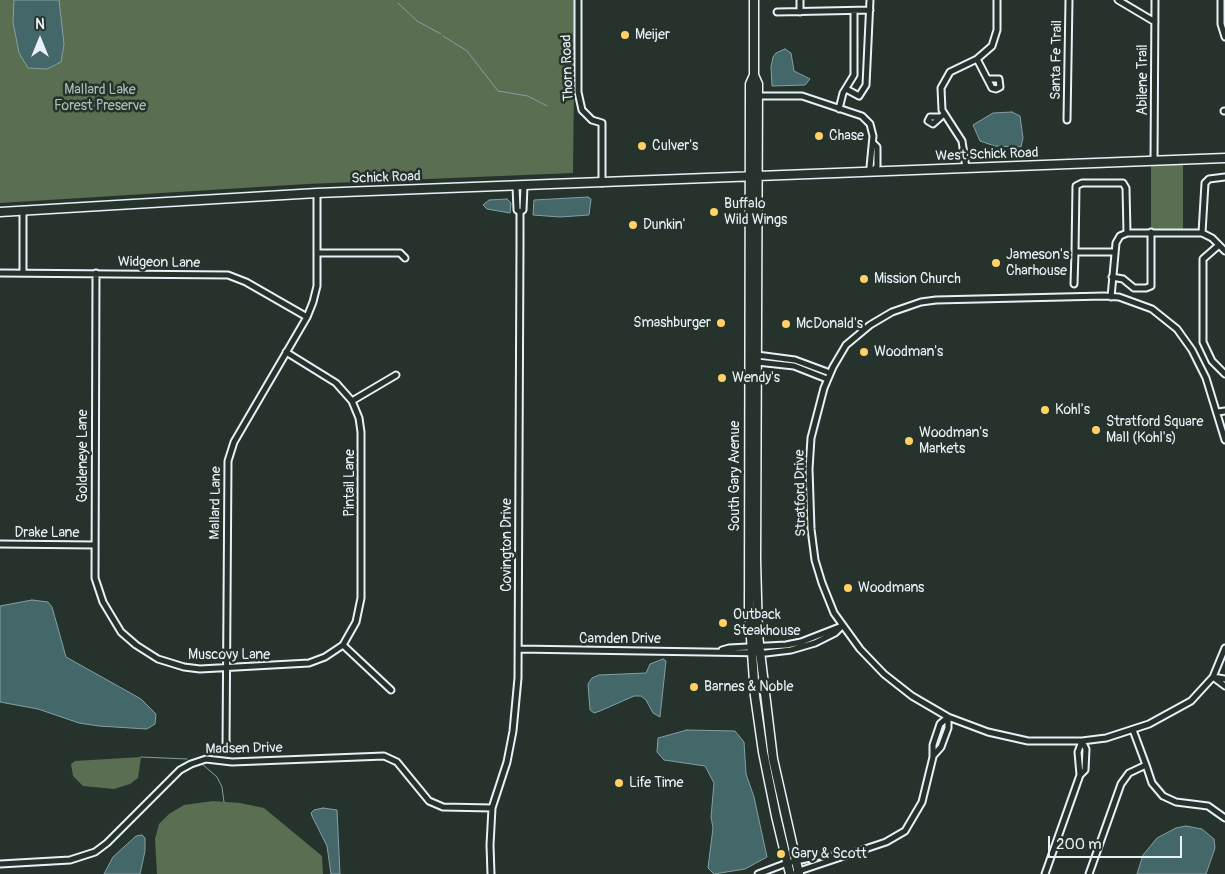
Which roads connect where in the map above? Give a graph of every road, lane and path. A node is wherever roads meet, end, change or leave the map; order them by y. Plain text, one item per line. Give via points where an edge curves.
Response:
1 (578, 0) edge
2 (754, 0) edge
3 (800, 0) edge
4 (870, 0) edge
5 (997, 0) edge
6 (1069, 0) edge
7 (1118, 0) edge
8 (1155, 0) edge
9 (1221, 0) edge
10 (870, 10) junction
11 (854, 11) junction
12 (777, 12) dead end
13 (800, 12) junction
14 (1155, 22) junction
15 (1225, 37) edge
16 (977, 59) junction
17 (754, 75) junction
18 (989, 79) dead end
19 (846, 89) junction
20 (758, 96) junction
21 (839, 109) junction
22 (1068, 120) dead end
23 (1225, 158) edge
24 (1154, 161) junction
25 (966, 168) junction
26 (873, 172) junction
27 (754, 177) junction
28 (1225, 177) edge
29 (602, 183) junction
30 (520, 186) junction
31 (317, 193) junction
32 (23, 210) junction
33 (0, 212) edge
34 (1151, 232) junction
35 (1127, 233) junction
36 (1202, 233) junction
37 (1219, 245) junction
38 (1074, 252) junction
39 (1114, 252) junction
40 (1225, 252) edge
41 (317, 253) junction
42 (405, 258) dead end
43 (0, 272) edge
44 (24, 273) junction
45 (96, 273) junction
46 (1112, 277) junction
47 (1074, 284) dead end
48 (1111, 296) junction
49 (307, 317) junction
50 (286, 352) junction
51 (757, 359) junction
52 (1225, 374) edge
53 (396, 375) dead end
54 (829, 376) junction
55 (352, 401) junction
56 (1225, 411) edge
57 (1218, 412) junction
58 (1225, 440) edge
59 (0, 544) edge
60 (94, 545) junction
61 (842, 626) junction
62 (122, 632) joint
63 (343, 644) junction
64 (1225, 648) edge
65 (518, 649) junction
66 (751, 650) junction
67 (759, 650) junction
68 (226, 668) junction
69 (1213, 677) junction
70 (1225, 679) edge
71 (1225, 686) edge
72 (391, 690) dead end
73 (948, 717) junction
74 (1133, 730) junction
75 (1082, 742) junction
76 (226, 746) dead end
77 (933, 757) junction
78 (1146, 765) junction
79 (1080, 775) junction
80 (492, 808) junction
81 (1225, 818) edge
82 (838, 857) junction
83 (791, 862) junction
84 (0, 864) edge
85 (793, 873) edge
86 (491, 874) edge
87 (758, 874) edge
88 (1045, 874) edge
89 (1089, 874) edge

1 - 29 street, Thorn Road via 578,92 582,110 592,120 602,123
2 - 17 main road, South Gary Avenue
3 - 13 street
4 - 10 street
5 - 16 street via 995,39
6 - 22 street, Santa Fe Trail
7 - 14 street
8 - 14 street, Abilene Trail
9 - 15 street via 1221,24
10 - 11 street
10 - 19 street via 866,85 859,96
11 - 13 street
11 - 19 street via 854,69
12 - 13 street
14 - 24 street, Abilene Trail
16 - 18 street
16 - 25 street via 950,72 944,80 940,98 942,115 962,141
17 - 20 main road, South Gary Avenue
17 - 27 main road, South Gary Avenue via 750,84
19 - 21 street
20 - 21 street via 802,96
20 - 27 main road, South Gary Avenue
21 - 26 street via 862,116 870,124 873,143 870,146 870,166
23 - 24 main road, West Schick Road
24 - 25 main road, West Schick Road
25 - 26 main road, West Schick Road
26 - 27 main road, West Schick Road
27 - 29 main road, Schick Road
27 - 51 main road, South Gary Avenue
27 - 66 main road, South Gary Avenue via 748,570
28 - 36 street via 1209,179 1205,183
29 - 30 main road, Schick Road
30 - 31 main road, Schick Road
30 - 65 street, Covington Drive via 517,210 520,212
31 - 32 main road, Schick Road
31 - 41 street, Mallard Lane
32 - 33 main road, Schick Road
32 - 44 street
34 - 35 street
34 - 36 street
34 - 46 street via 1150,286 1134,288 1123,279
35 - 38 street via 1126,188 1123,183 1082,183 1076,186
35 - 39 street via 1117,240
36 - 37 street
37 - 40 street
37 - 52 street via 1203,259 1203,342 1212,361
38 - 39 street
38 - 47 street
39 - 46 street
41 - 42 street via 400,253
41 - 49 street, Mallard Lane via 317,286
43 - 44 street, Widgeon Lane
44 - 45 street, Widgeon Lane
45 - 49 street, Widgeon Lane via 228,275
45 - 60 street, Goldeneye Lane
46 - 48 street
48 - 54 street, Stratford Drive via 938,300 912,304 881,318 846,345
48 - 57 street, Stratford Drive via 1152,309 1177,329 1198,360
49 - 50 street, Mallard Lane
50 - 55 street, Pintail Lane via 334,381
50 - 68 street, Mallard Lane via 234,442 228,462
51 - 54 street via 795,360
51 - 67 main road, South Gary Avenue via 756,580
53 - 55 street
54 - 61 street, Stratford Drive via 812,438 810,509 818,572
55 - 63 street, Pintail Lane via 361,432 361,598 356,622
56 - 57 street
57 - 58 street, Stratford Drive
59 - 60 street, Drake Lane
60 - 62 street, Goldeneye Lane via 99,592 109,615
61 - 67 street, Camden Drive via 801,642
61 - 73 street, Stratford Drive via 884,674
62 - 68 street, Muscovy Lane via 146,652 170,664
63 - 68 street, Muscovy Lane via 325,657 309,663
63 - 72 street
64 - 69 street, Stratford Drive
65 - 66 street, Camden Drive via 722,650 730,654
65 - 80 street, Covington Drive via 513,731
66 - 67 street, Camden Drive
66 - 83 main road, South Gary Avenue via 765,760
67 - 83 main road, South Gary Avenue
68 - 76 street, Mallard Lane
69 - 70 street
69 - 71 street
69 - 74 street, Stratford Drive via 1191,701
73 - 75 street, Stratford Drive via 1016,739
73 - 77 street via 941,747
73 - 77 street via 940,724 933,744
74 - 75 street, Stratford Drive
74 - 78 street
75 - 79 street via 1078,752
75 - 79 street via 1086,759 1085,770
77 - 82 street via 922,802 905,831 886,842
78 - 81 street via 1152,782 1163,796 1176,802 1208,806
78 - 89 street via 1123,781
79 - 88 street
80 - 84 street, Madsen Drive via 443,807 423,796 397,762 384,756 232,762 206,759 180,770 95,852 70,860
80 - 86 street, Covington Drive
82 - 83 street via 824,855
82 - 85 street
83 - 85 main road, South Gary Avenue
83 - 87 street

